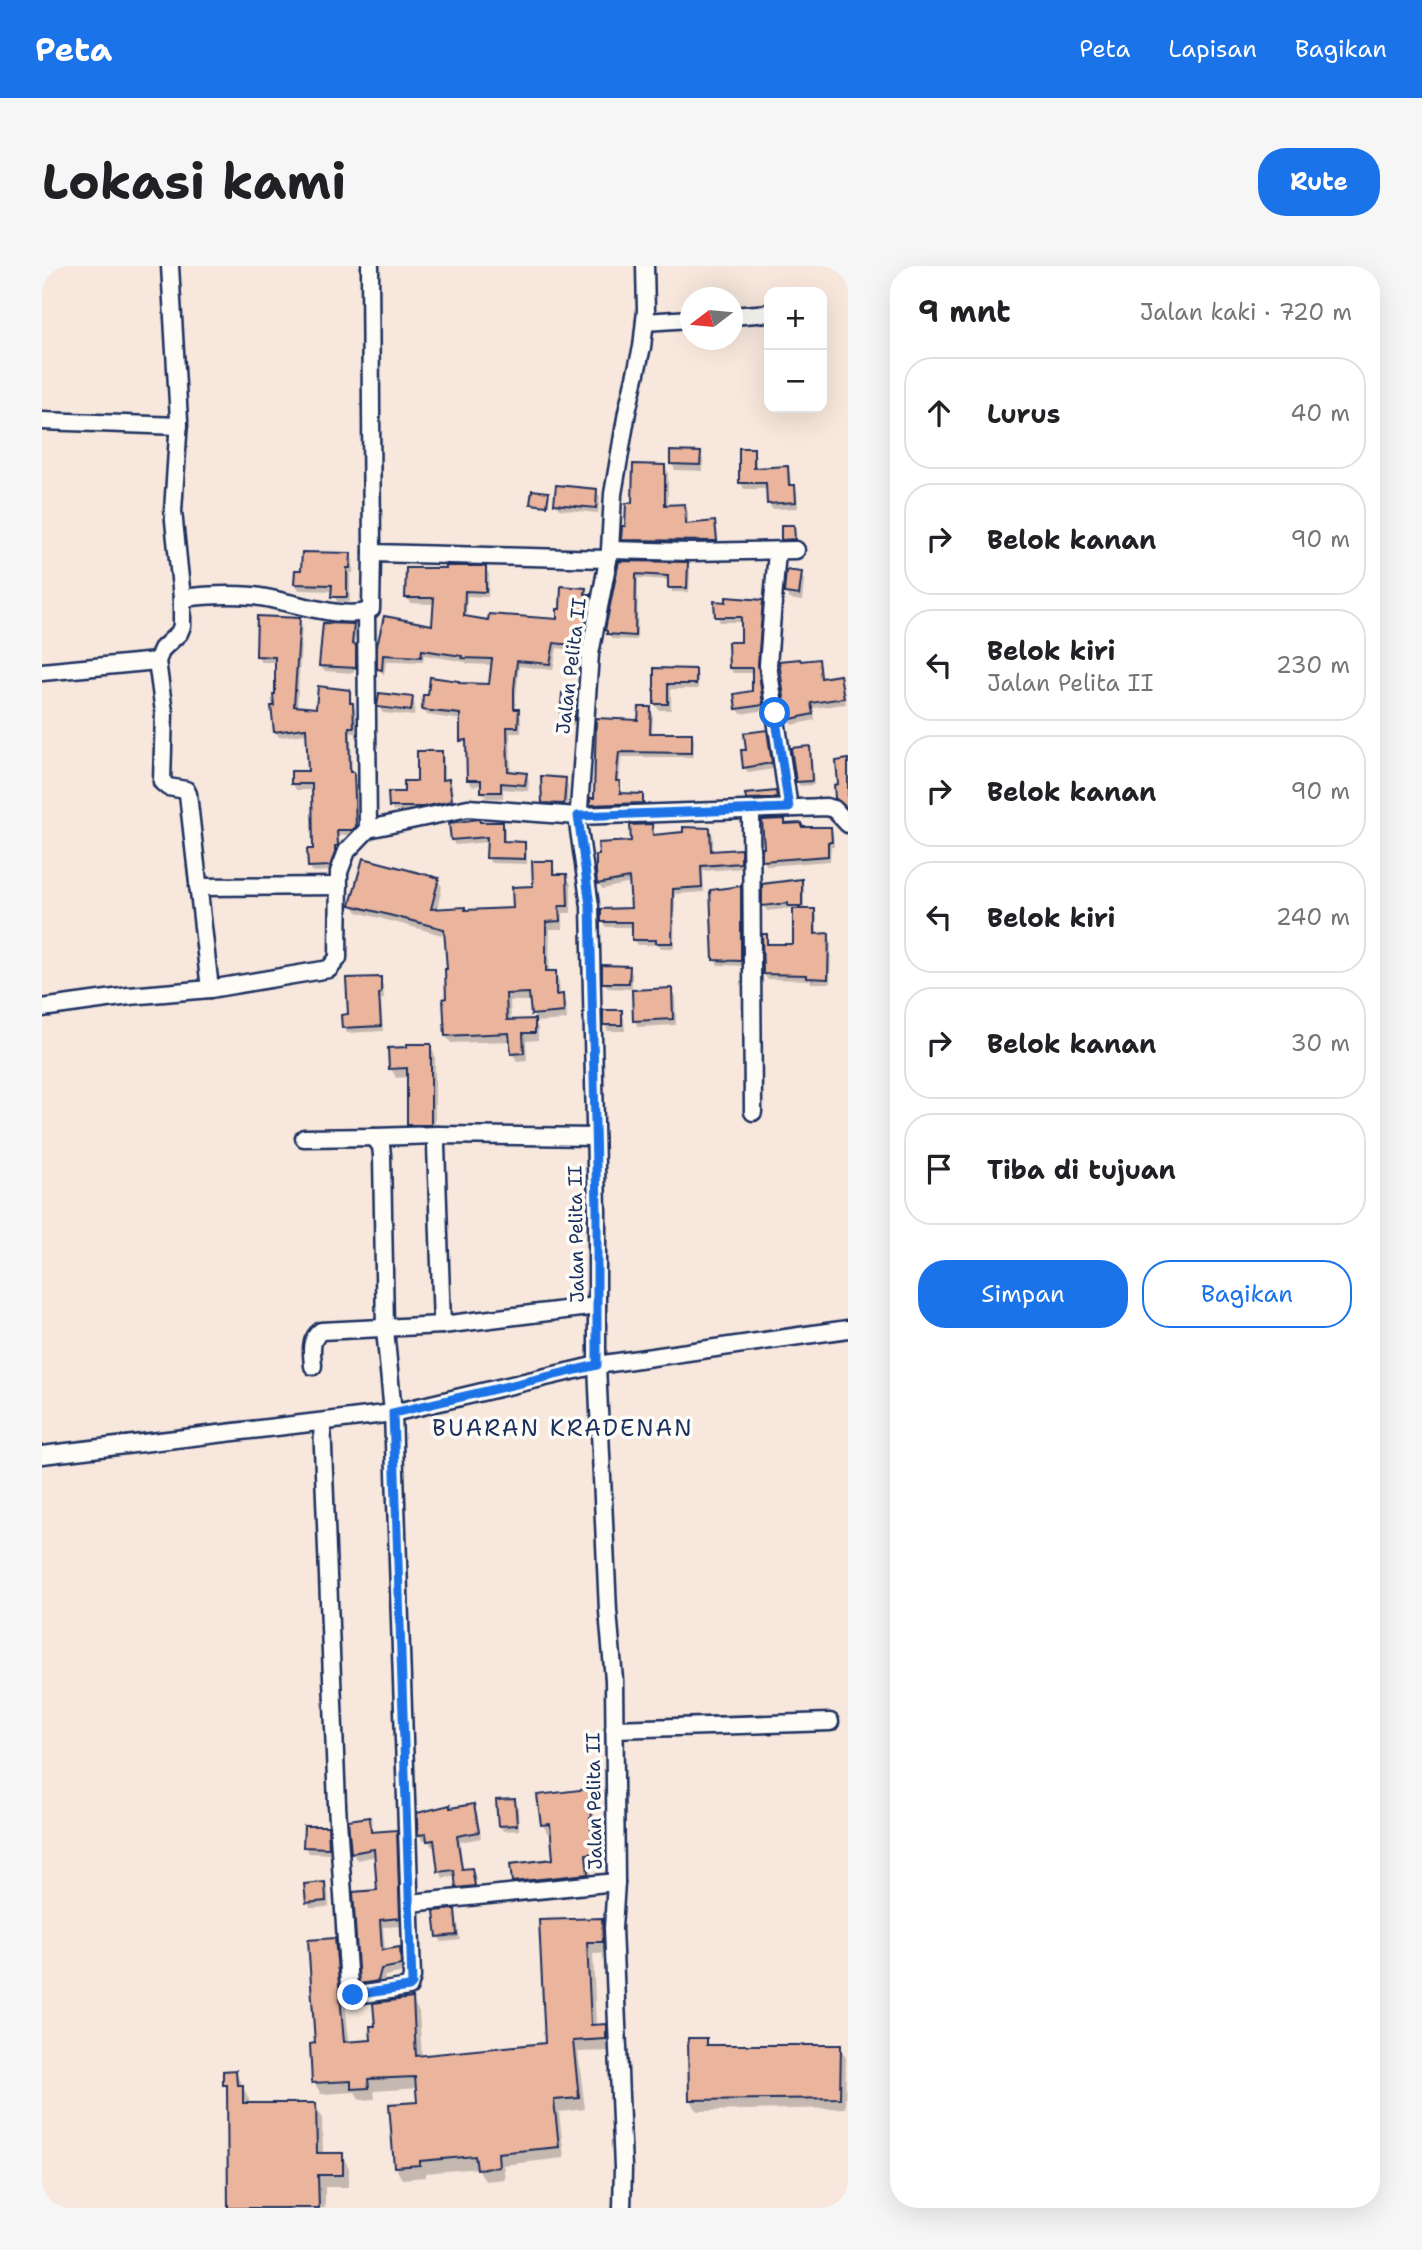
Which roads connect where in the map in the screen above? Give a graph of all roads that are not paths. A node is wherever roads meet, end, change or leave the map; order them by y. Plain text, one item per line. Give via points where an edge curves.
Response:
1 (170, 266) edge
2 (370, 266) edge
3 (645, 266) edge
4 (764, 313) edge
5 (743, 315) edge
6 (680, 320) edge
7 (645, 322) junction
8 (42, 421) edge
9 (179, 426) junction
10 (796, 550) dead end
11 (777, 551) junction
12 (372, 553) junction
13 (608, 555) junction
14 (182, 598) junction
15 (366, 612) junction
16 (157, 662) junction
17 (42, 672) edge
18 (789, 808) junction
19 (751, 811) junction
20 (578, 816) junction
21 (848, 824) edge
22 (368, 829) junction
23 (339, 886) junction
24 (198, 887) junction
25 (210, 989) junction
26 (42, 1008) edge
27 (753, 1112) dead end
28 (437, 1135) junction
29 (374, 1137) junction
30 (596, 1137) junction
31 (304, 1138) dead end
32 (597, 1306) junction
33 (442, 1325) junction
34 (385, 1329) junction
35 (848, 1329) edge
36 (597, 1365) junction
37 (313, 1366) dead end
38 (393, 1413) junction
39 (322, 1422) junction
40 (42, 1455) edge
41 (830, 1722) dead end
42 (614, 1729) junction
43 (616, 1882) junction
44 (410, 1903) junction
45 (622, 2208) edge

1 - 9 street
2 - 12 street
3 - 7 street, Jalan Pelita II
4 - 5 street
6 - 7 street
7 - 13 street, Jalan Pelita II via 613,494
8 - 9 street
9 - 14 street via 173,511
10 - 11 street
11 - 13 street
11 - 18 street via 768,666
12 - 13 street
12 - 15 street via 372,605
13 - 20 street, Jalan Pelita II via 590,654
14 - 15 street via 253,596 324,611
14 - 16 street via 182,626
15 - 22 street
16 - 17 street
16 - 24 street via 164,712 162,782 188,794
18 - 19 street
18 - 21 street via 831,808
19 - 20 street
19 - 27 street
20 - 22 street via 468,808
20 - 30 street, Jalan Pelita II via 590,906
22 - 23 street via 347,851
23 - 24 street
23 - 25 street via 338,958 329,969
24 - 25 street
25 - 26 street
28 - 29 street
28 - 30 street
28 - 33 street
29 - 31 street
29 - 34 street via 382,1155
30 - 32 street, Jalan Pelita II
32 - 33 street
32 - 36 street, Jalan Pelita II
33 - 34 street
34 - 37 street via 321,1331 311,1345
34 - 38 street
35 - 36 street
36 - 38 street
36 - 42 street, Jalan Pelita II
38 - 39 street
38 - 44 street
39 - 40 street
39 - 44 street via 337,1805 353,1995 412,1984
41 - 42 street
42 - 43 street, Jalan Pelita II
43 - 44 street
43 - 45 street, Jalan Pelita II via 613,1928

